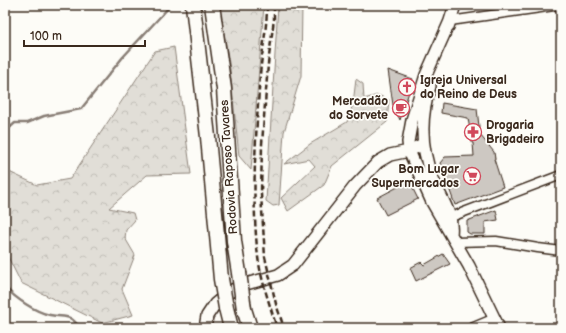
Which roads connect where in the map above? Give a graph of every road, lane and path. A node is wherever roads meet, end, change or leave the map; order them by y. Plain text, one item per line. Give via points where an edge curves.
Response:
1 (193, 5) edge
2 (212, 5) edge
3 (455, 5) edge
4 (561, 5) edge
5 (450, 21) junction
6 (423, 144) junction
7 (409, 151) junction
8 (561, 175) edge
9 (451, 217) junction
10 (453, 238) junction
11 (561, 250) edge
12 (497, 323) edge
13 (205, 328) edge
14 (232, 328) edge
15 (250, 328) edge
16 (473, 328) edge
17 (503, 328) edge

1 - 14 highway, Rodovia Raposo Tavares, bridge via 221,279
2 - 15 highway, Rodovia Raposo Tavares, bridge via 224,89 234,241 244,309
3 - 5 main road
4 - 5 street
5 - 6 main road via 428,95 422,129
5 - 7 main road via 426,75 412,120
6 - 7 main road
6 - 9 main road via 431,176
7 - 10 main road via 432,202
7 - 13 main road via 390,156 373,166 293,265 278,275 239,286 227,294 215,304 207,316
8 - 9 street
9 - 10 main road
10 - 11 street
10 - 12 main road
12 - 16 street
12 - 17 street

